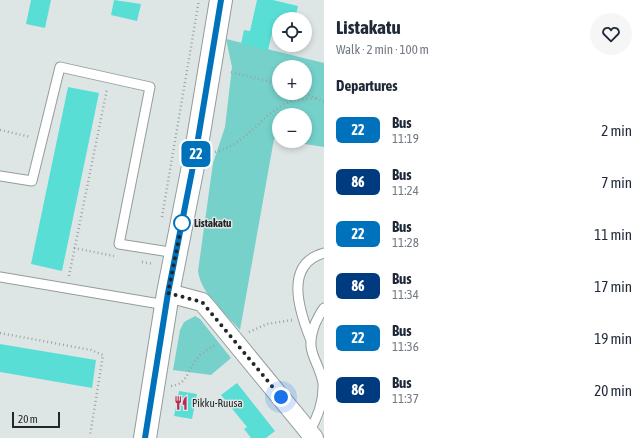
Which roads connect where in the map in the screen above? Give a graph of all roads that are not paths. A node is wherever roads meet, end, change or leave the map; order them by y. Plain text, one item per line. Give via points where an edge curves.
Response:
1 (222, 0) edge
2 (0, 176) edge
3 (176, 253) junction
4 (324, 253) edge
5 (0, 277) edge
6 (167, 299) junction
7 (324, 308) edge
8 (310, 338) junction
9 (311, 435) edge
10 (145, 438) edge

1 - 3 main road
2 - 3 lane via 32,181 60,67 150,87 119,244
3 - 6 main road
4 - 8 lane via 306,261 298,275 302,318
5 - 6 lane via 66,288
6 - 9 street via 202,302
6 - 10 main road
7 - 8 lane
8 - 9 lane via 323,394

